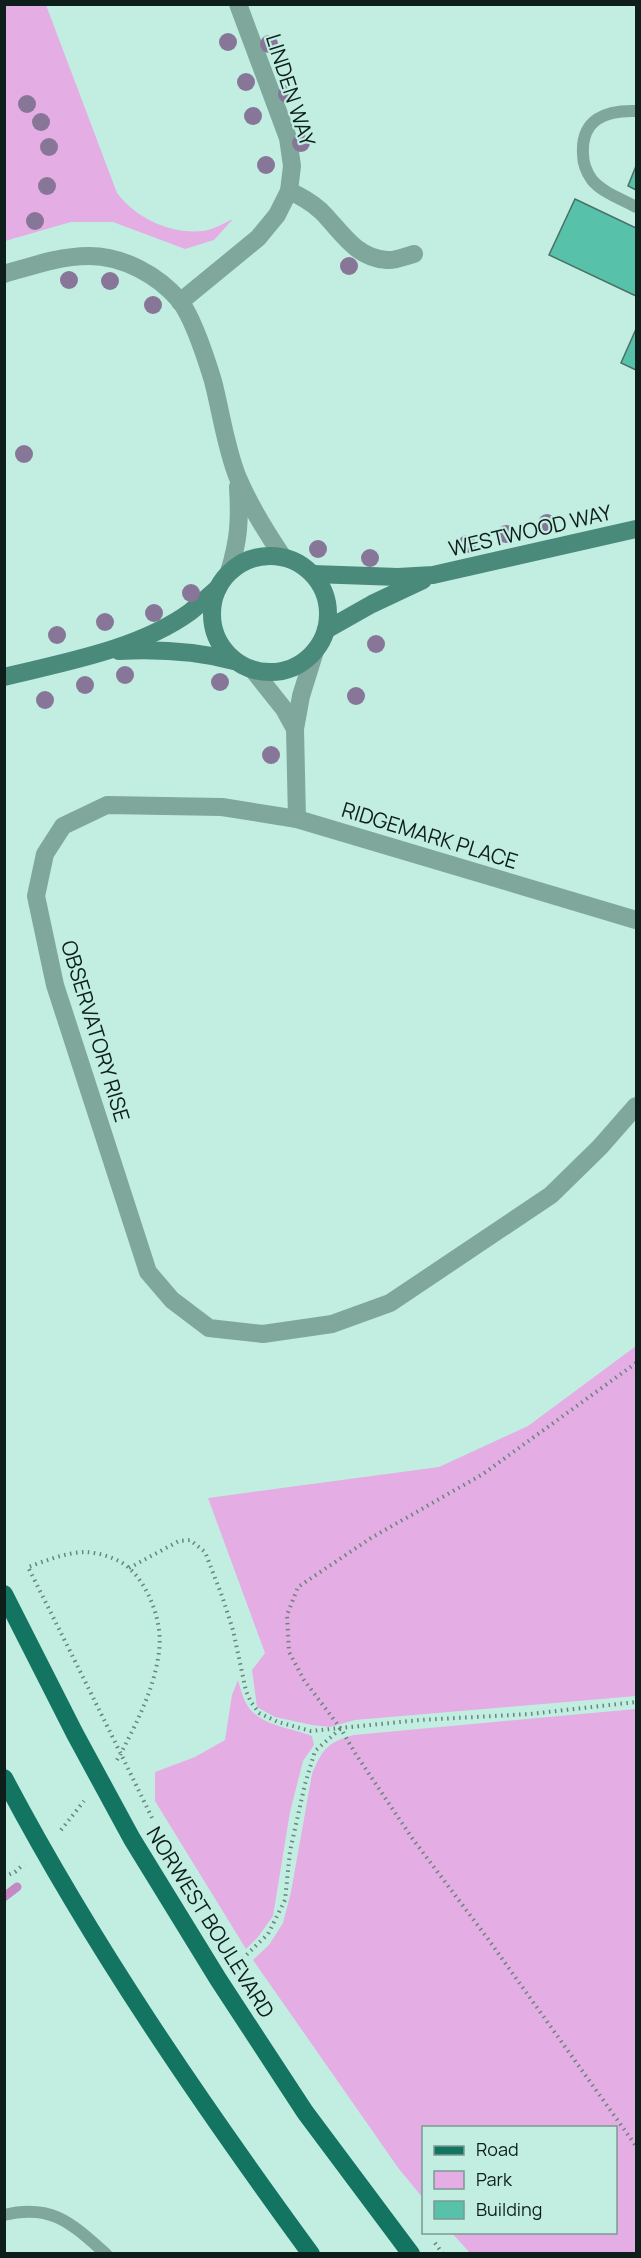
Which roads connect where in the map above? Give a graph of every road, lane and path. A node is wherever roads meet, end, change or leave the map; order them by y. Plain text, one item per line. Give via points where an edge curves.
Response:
1 (238, 4) edge
2 (636, 111) edge
3 (289, 191) junction
4 (636, 207) edge
5 (414, 254) dead end
6 (4, 274) edge
7 (180, 302) junction
8 (237, 476) junction
9 (636, 529) edge
10 (283, 557) junction
11 (229, 572) junction
12 (313, 574) junction
13 (433, 575) junction
14 (218, 588) junction
15 (326, 630) junction
16 (108, 651) junction
17 (315, 651) junction
18 (245, 665) junction
19 (4, 677) edge
20 (295, 729) junction
21 (297, 819) junction
22 (636, 920) edge
23 (636, 1106) edge
24 (636, 1363) edge
25 (129, 1568) junction
26 (4, 1594) edge
27 (636, 1702) edge
28 (341, 1728) junction
29 (113, 1764) dead end
30 (132, 1776) dead end
31 (8, 1785) edge
32 (86, 1799) dead end
33 (58, 1832) dead end
34 (28, 1860) dead end
35 (4, 1877) edge
36 (238, 1964) dead end
37 (636, 2146) edge
38 (4, 2215) edge
39 (106, 2253) edge
40 (311, 2253) edge
41 (411, 2253) edge

1 - 3 street, LINDEN WAY via 288,138 292,166
2 - 4 lane via 604,116 593,122 582,143 583,159 593,181
3 - 5 street via 320,210 355,249 389,261
3 - 7 street, LINDEN WAY via 278,215 258,238
6 - 7 street via 49,261 88,256 123,261 154,277
7 - 8 street via 199,339 212,378
8 - 10 street
8 - 11 street via 240,524
9 - 13 street, WESTWOOD WAY
10 - 11 street via 254,557
10 - 12 street
11 - 14 street
12 - 13 street, WESTWOOD WAY
12 - 15 street via 326,600
13 - 15 street, WESTWOOD WAY
14 - 16 street via 164,627
14 - 18 street via 212,620 216,636 225,650
15 - 17 street
16 - 18 street via 178,650
16 - 19 street
17 - 18 street via 287,670 266,672
17 - 20 street
18 - 20 street via 284,709
20 - 21 street
21 - 22 street, RIDGEMARK PLACE
21 - 23 street, OBSERVATORY RISE via 222,807 107,806 63,826 45,854 36,896 55,985 148,1272 172,1300 209,1328 262,1334 332,1324 390,1303 551,1195
24 - 28 path via 483,1474 371,1538 298,1587 287,1615 289,1652 304,1680
25 - 28 path via 179,1541 190,1539 198,1545 205,1552 222,1596 246,1691 259,1713 311,1731
25 - 29 path via 155,1611 160,1631 159,1652 148,1700
25 - 30 path via 109,1557 85,1552 28,1567
26 - 41 main road, NORWEST BOULEVARD via 132,1839 218,1979 304,2112
27 - 28 path
28 - 36 path via 315,1751 290,1851 285,1900 268,1935
28 - 37 path via 411,1838
31 - 40 main road via 72,1900 164,2043 242,2160
32 - 33 path
34 - 35 path
38 - 39 lane via 22,2211 59,2216

